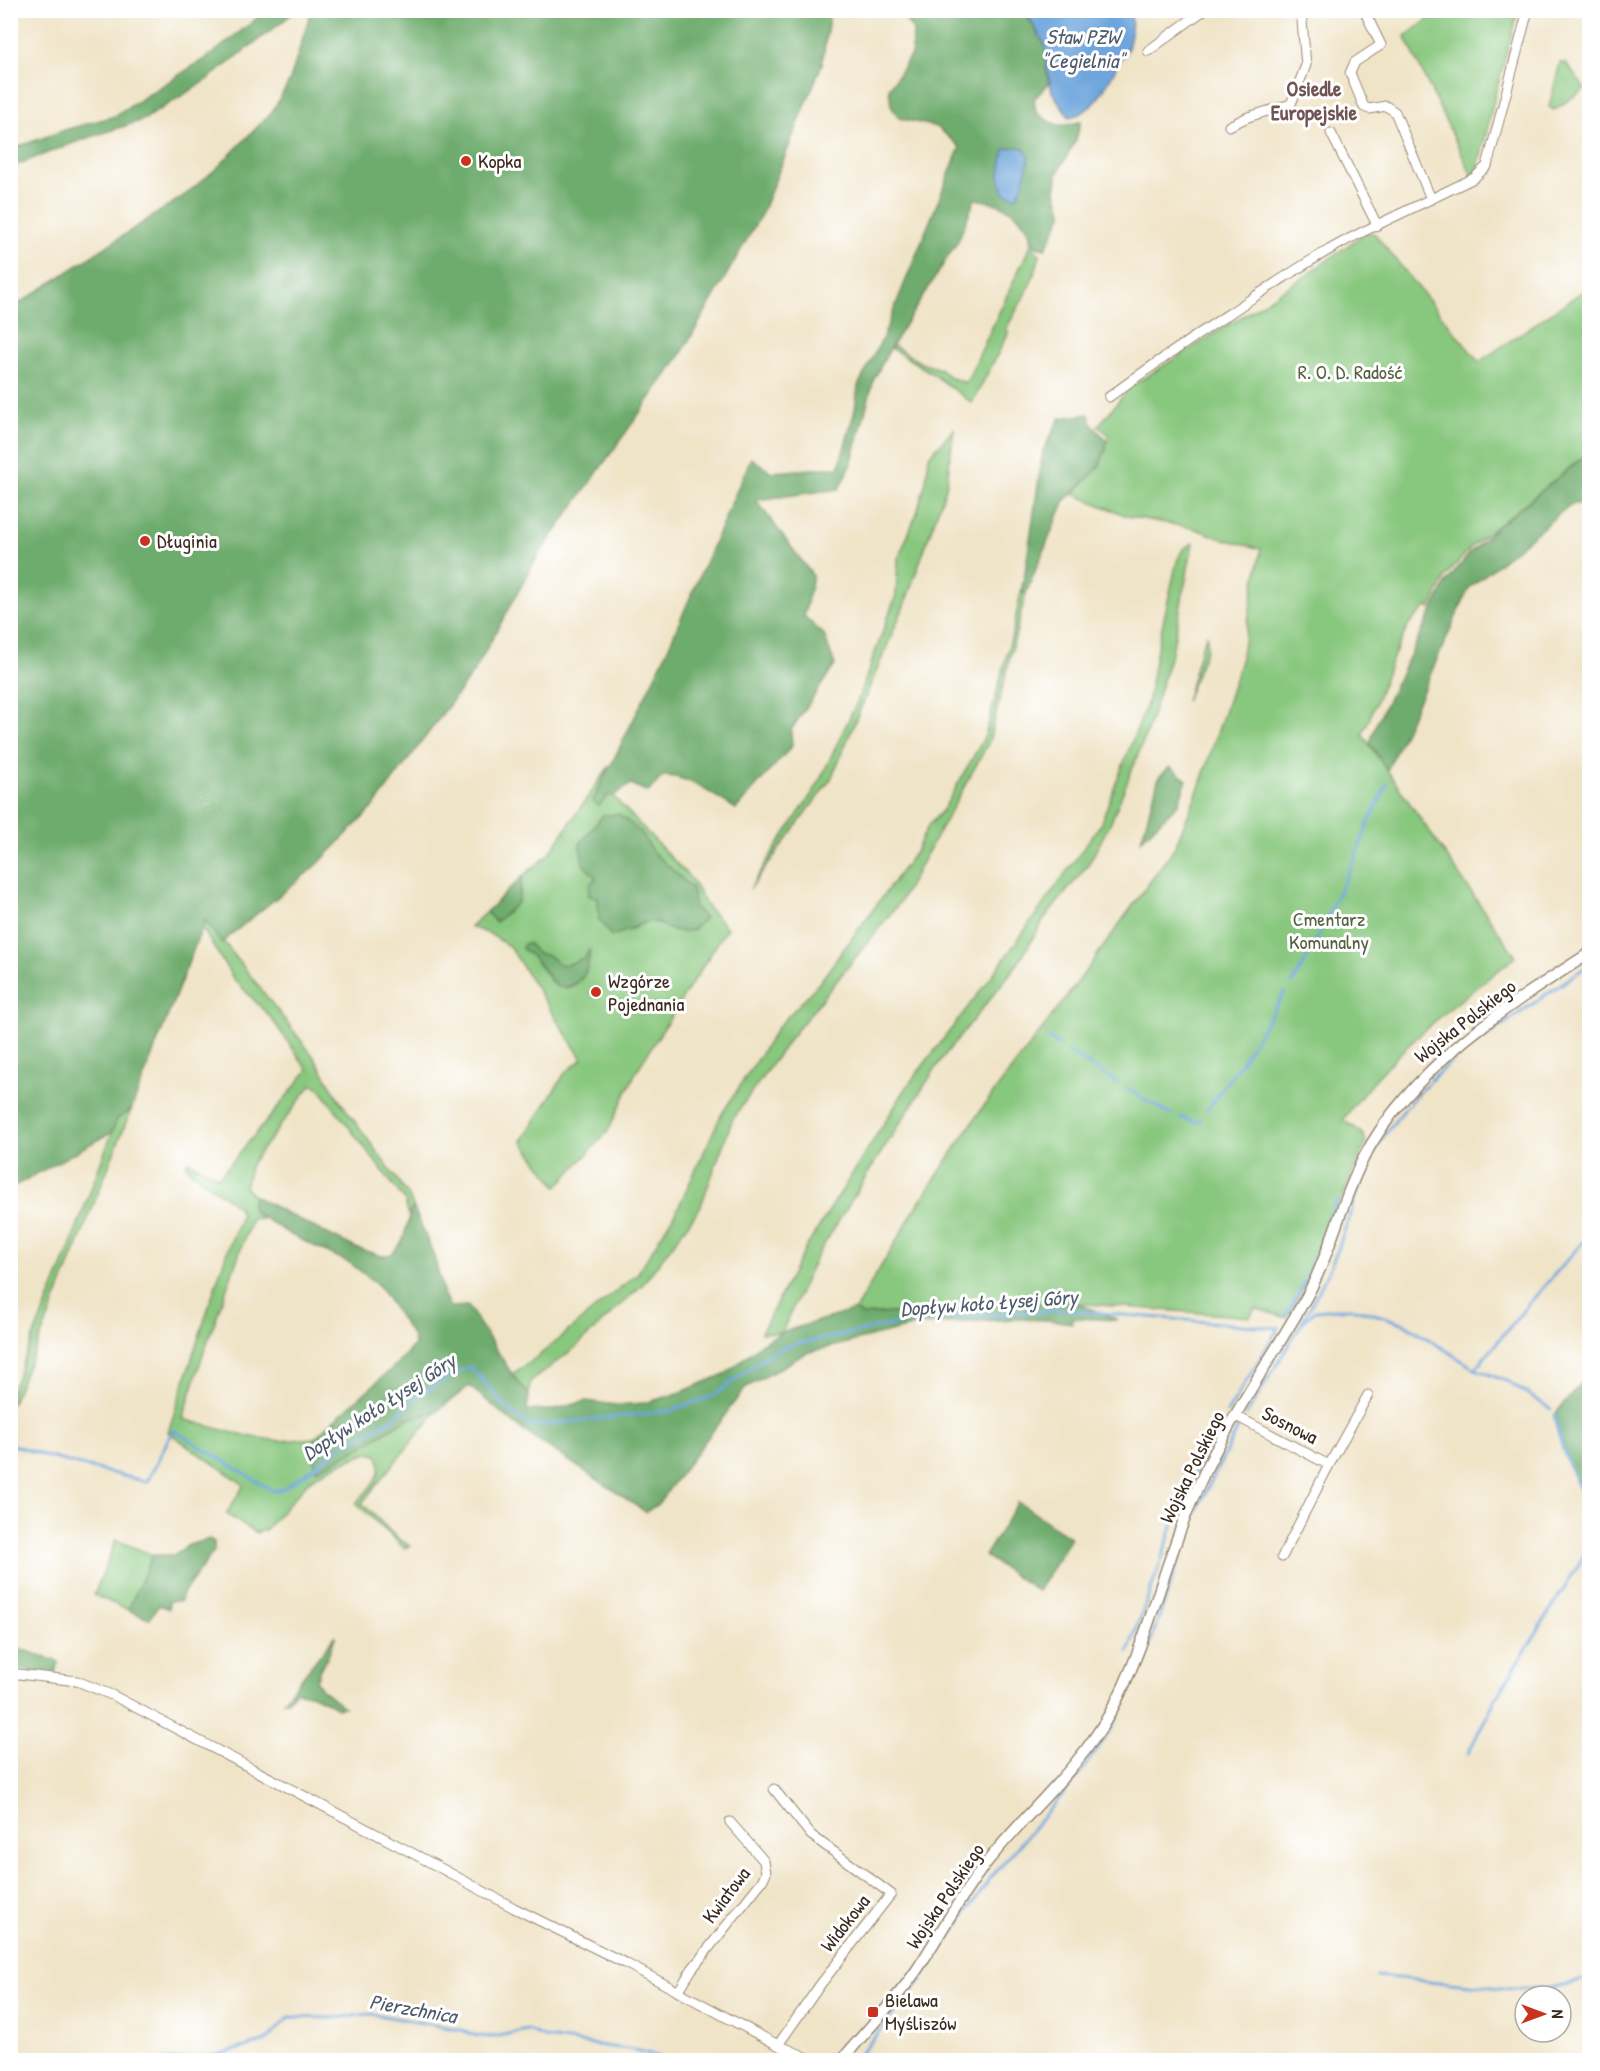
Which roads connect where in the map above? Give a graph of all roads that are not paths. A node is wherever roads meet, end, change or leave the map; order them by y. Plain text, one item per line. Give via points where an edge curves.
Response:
1 (1203, 10) edge
2 (1301, 10) edge
3 (1364, 10) edge
4 (1528, 10) edge
5 (1149, 51) dead end
6 (1229, 126) dead end
7 (1331, 133) dead end
8 (1431, 199) junction
9 (1377, 225) junction
10 (1109, 397) dead end
11 (1590, 953) edge
12 (1368, 1395) dead end
13 (1236, 1416) junction
14 (1329, 1465) junction
15 (1282, 1557) dead end
16 (10, 1672) edge
17 (774, 1789) dead end
18 (730, 1822) dead end
19 (678, 1992) junction
20 (778, 2045) junction
21 (813, 2061) edge
22 (842, 2061) edge

1 - 5 street
2 - 6 street via 1306,65 1291,104
3 - 8 street via 1381,45 1355,62 1350,73 1364,107 1386,106 1395,112
4 - 8 street via 1487,166 1474,178
7 - 9 street
8 - 9 street
9 - 10 street via 1294,271
11 - 13 street, Wojska Polskiego via 1545,981 1439,1061 1392,1113 1355,1175 1307,1294
12 - 14 street, Sosnowa
13 - 14 street, Sosnowa
13 - 22 street, Wojska Polskiego via 1195,1493 1137,1656 1104,1724 1067,1775 987,1863 908,1983
14 - 15 street, Sosnowa
16 - 19 street via 77,1681 114,1696
17 - 20 street, Widokowa via 811,1834 891,1894
18 - 19 street, Kwiatowa via 764,1860 766,1873
19 - 20 street
20 - 21 street

